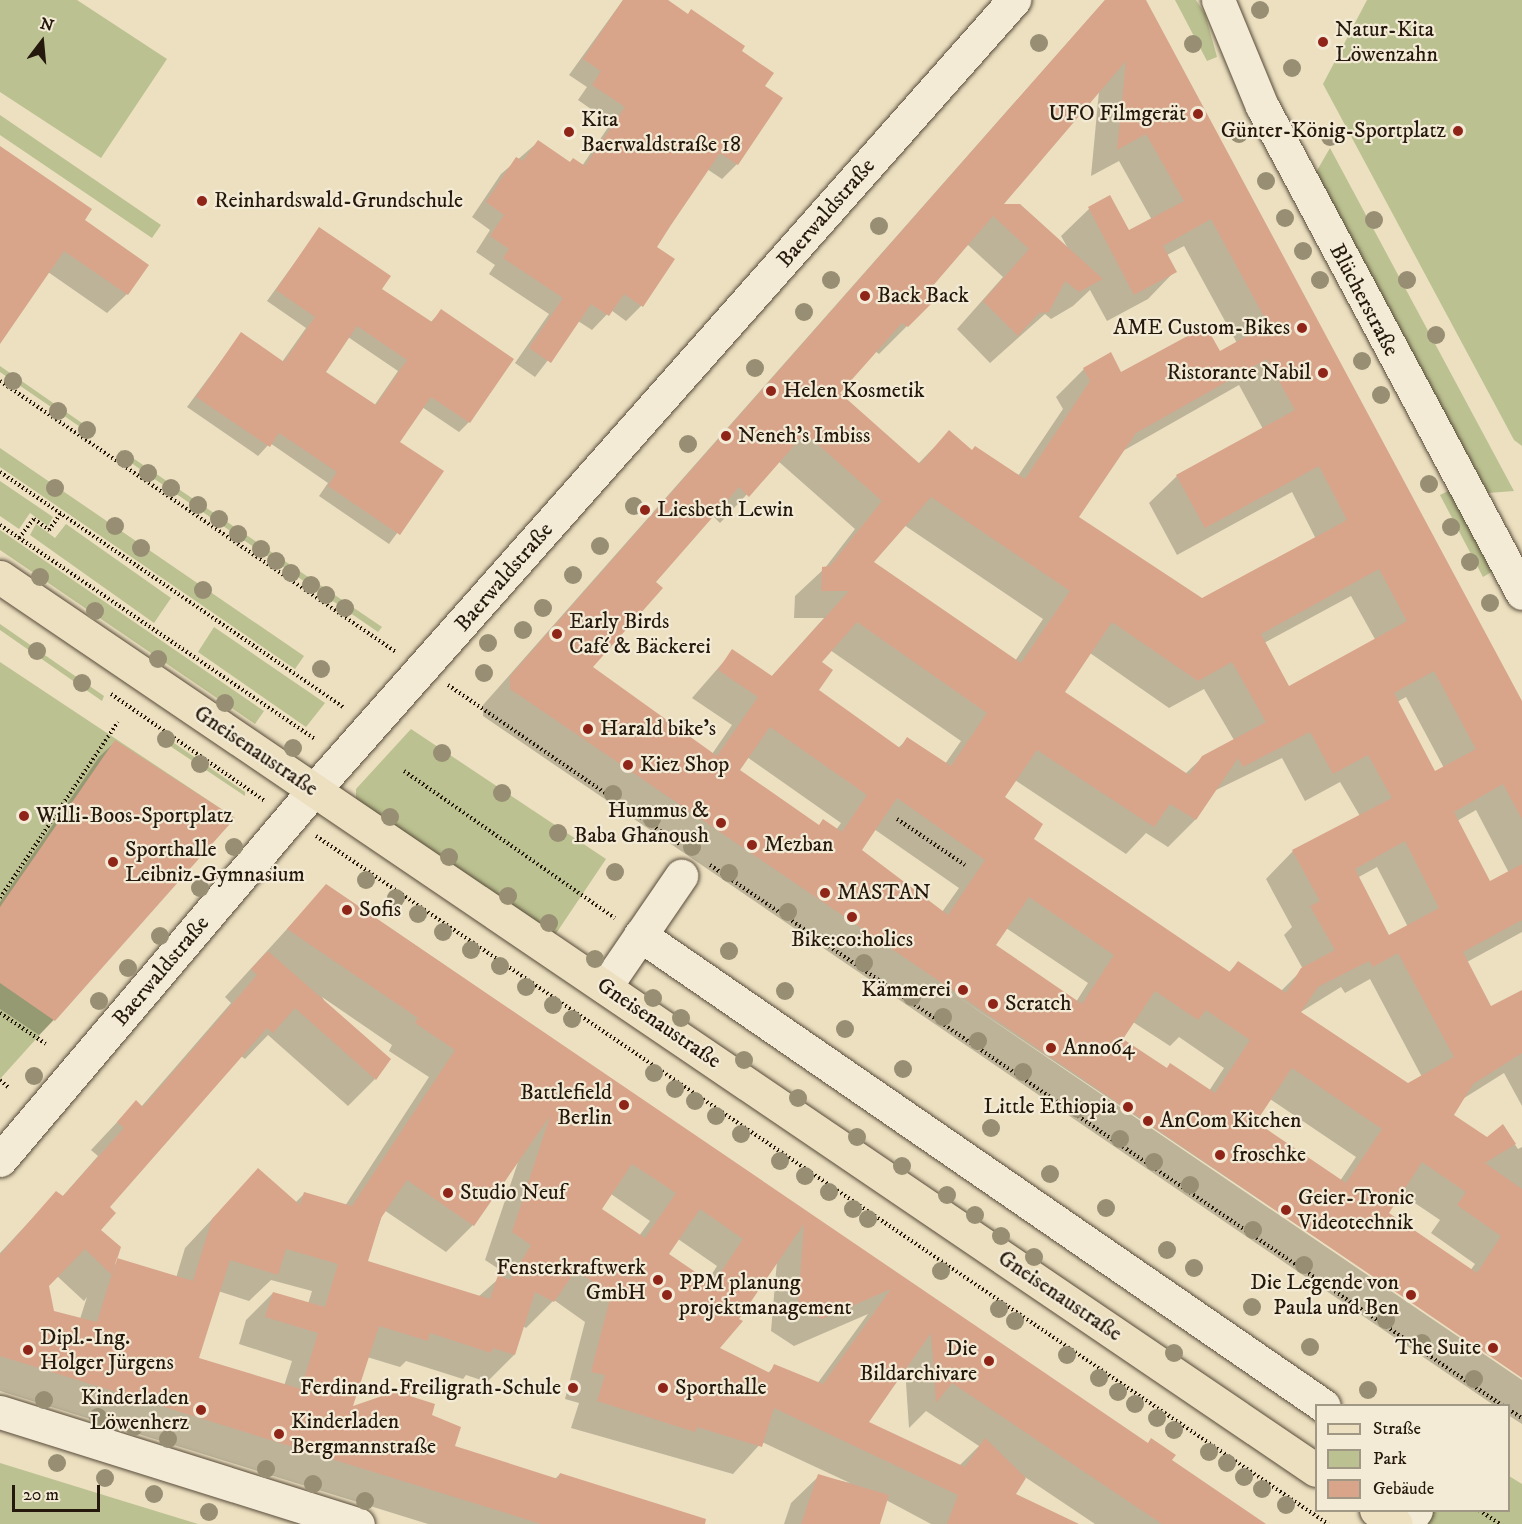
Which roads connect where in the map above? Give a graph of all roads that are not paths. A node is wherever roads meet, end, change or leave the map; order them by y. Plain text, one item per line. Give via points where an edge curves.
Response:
1 (1014, 0) edge
2 (1218, 0) edge
3 (0, 577) edge
4 (1522, 593) edge
5 (314, 790) junction
6 (692, 863) road end
7 (640, 935) junction
8 (605, 987) junction
9 (0, 1160) edge
10 (1321, 1404) edge
11 (0, 1412) edge
12 (1315, 1469) edge
13 (1379, 1512) edge
14 (358, 1524) edge
15 (1395, 1524) edge

1 - 5 street, Baerwaldstraße
2 - 4 street, Blücherstraße via 1262,106
3 - 5 main road, Gneisenaustraße
5 - 8 main road, Gneisenaustraße
5 - 9 street, Baerwaldstraße
6 - 7 street
7 - 8 street
7 - 10 street
8 - 12 main road, Gneisenaustraße
11 - 14 street
13 - 15 main road

